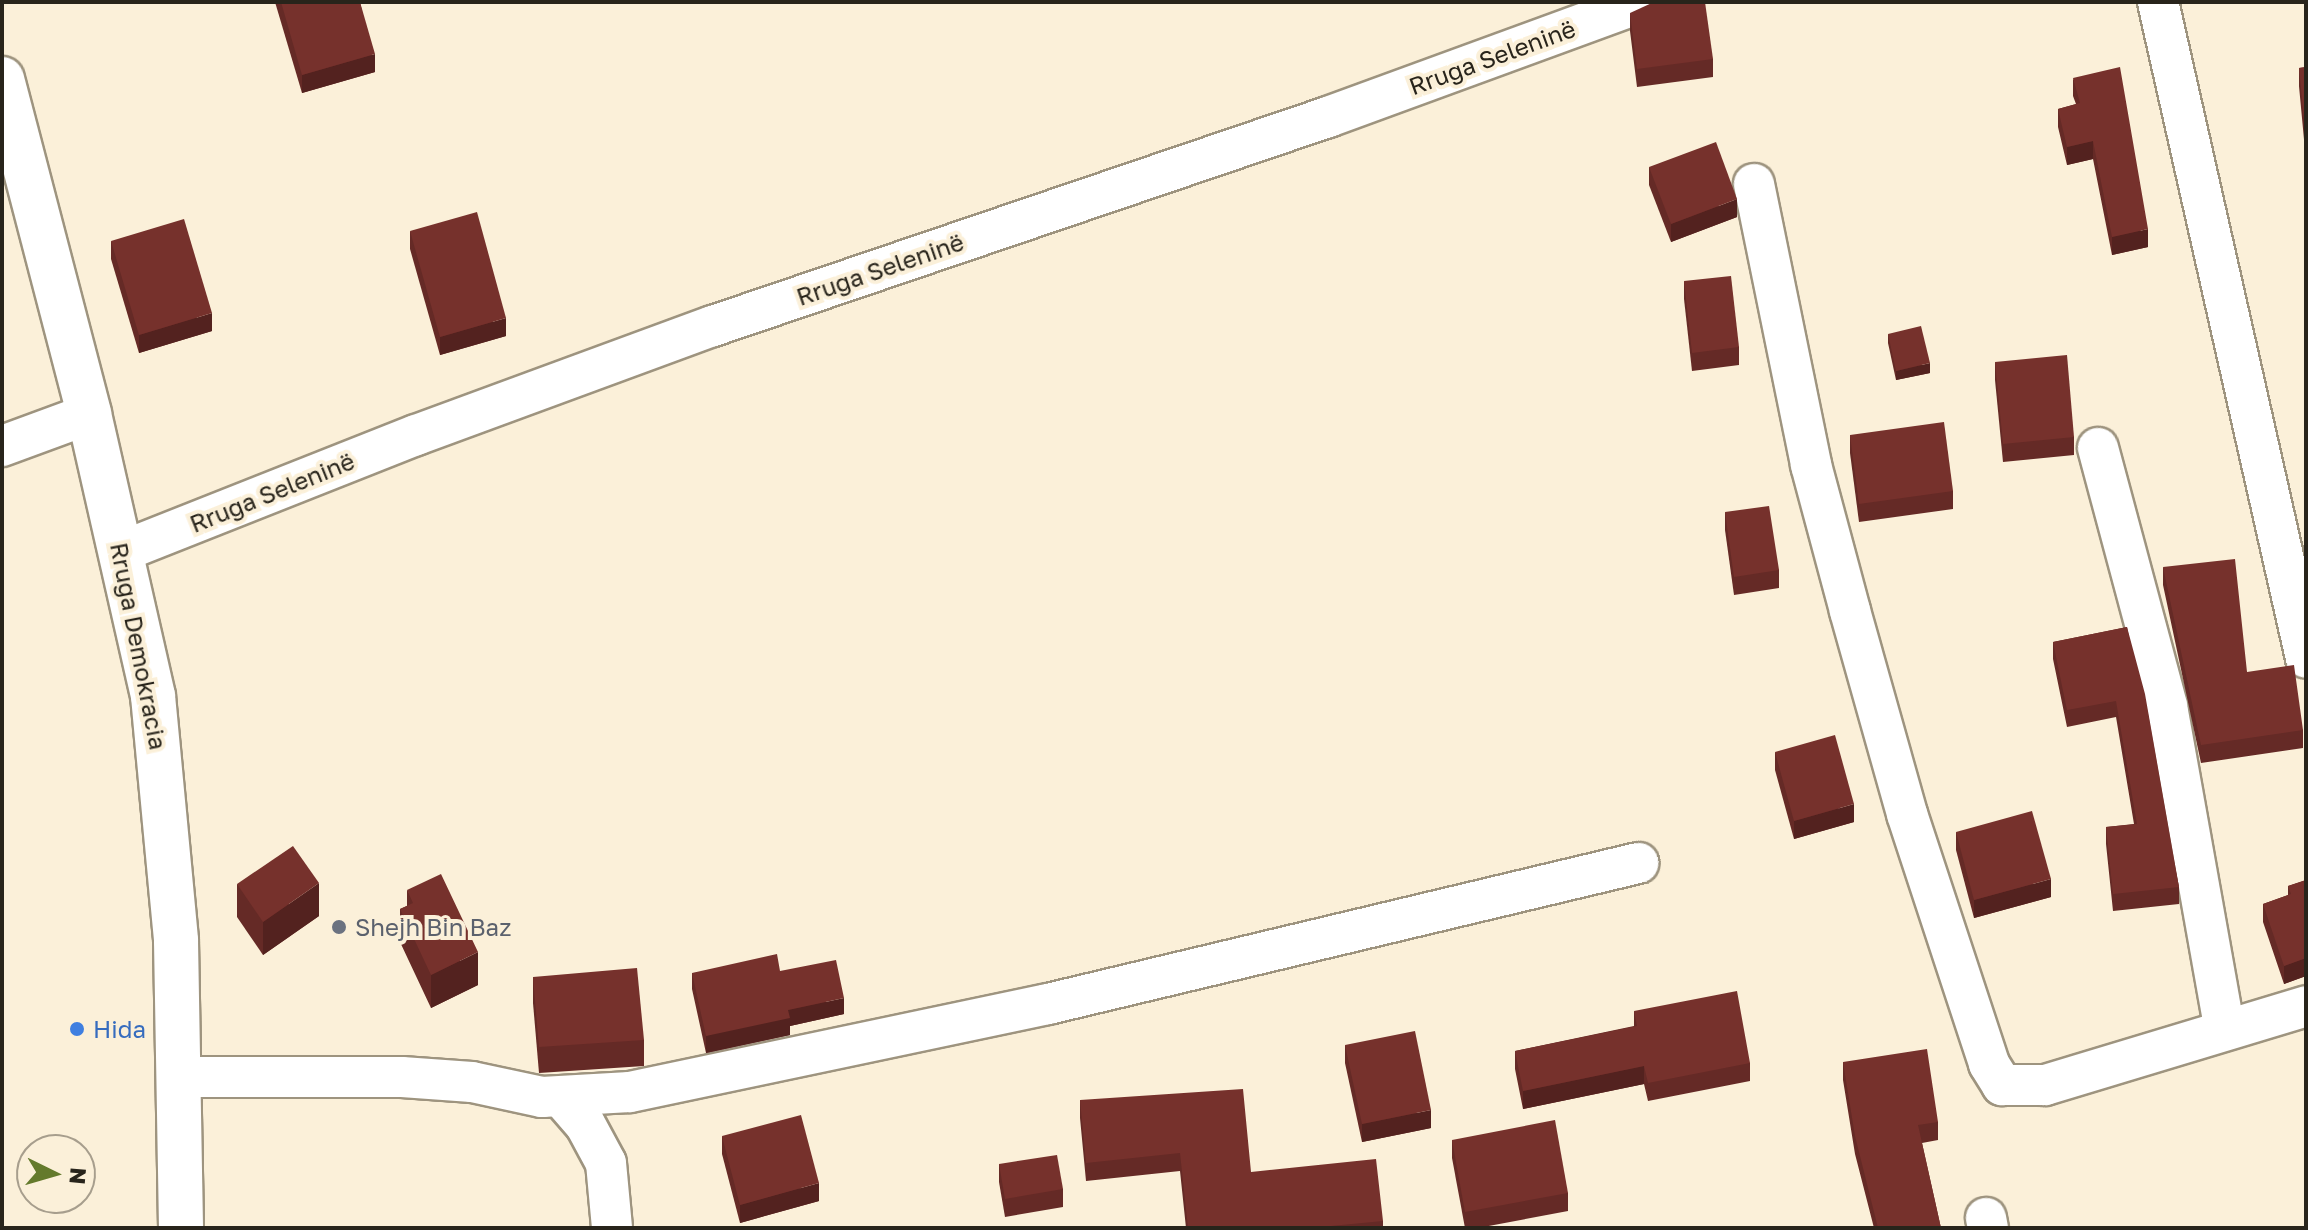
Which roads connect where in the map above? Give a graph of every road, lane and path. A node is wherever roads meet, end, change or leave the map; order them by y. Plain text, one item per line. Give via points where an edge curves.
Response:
1 (1643, 2) edge
2 (2158, 2) edge
3 (2, 79) edge
4 (1754, 184) dead end
5 (89, 414) junction
6 (2, 446) edge
7 (2098, 448) dead end
8 (123, 551) junction
9 (2306, 658) edge
10 (1638, 863) dead end
11 (2306, 1006) edge
12 (2225, 1030) junction
13 (179, 1077) junction
14 (562, 1098) junction
15 (181, 1228) edge
16 (612, 1228) edge

1 - 8 street, Rruga Seleninë via 1328,117 713,326
2 - 9 street
3 - 5 main road, Rruga Demokracia
4 - 12 street via 1811,465 1907,814 1989,1064 2002,1085 2045,1085
5 - 6 street
5 - 8 main road, Rruga Demokracia
7 - 12 street via 2167,706
8 - 13 main road, Rruga Demokracia via 153,696 165,801
10 - 14 street via 1048,1004 630,1092
11 - 12 street
13 - 14 street via 402,1077
13 - 15 main road, Rruga Demokracia
14 - 16 street via 585,1124 606,1163

